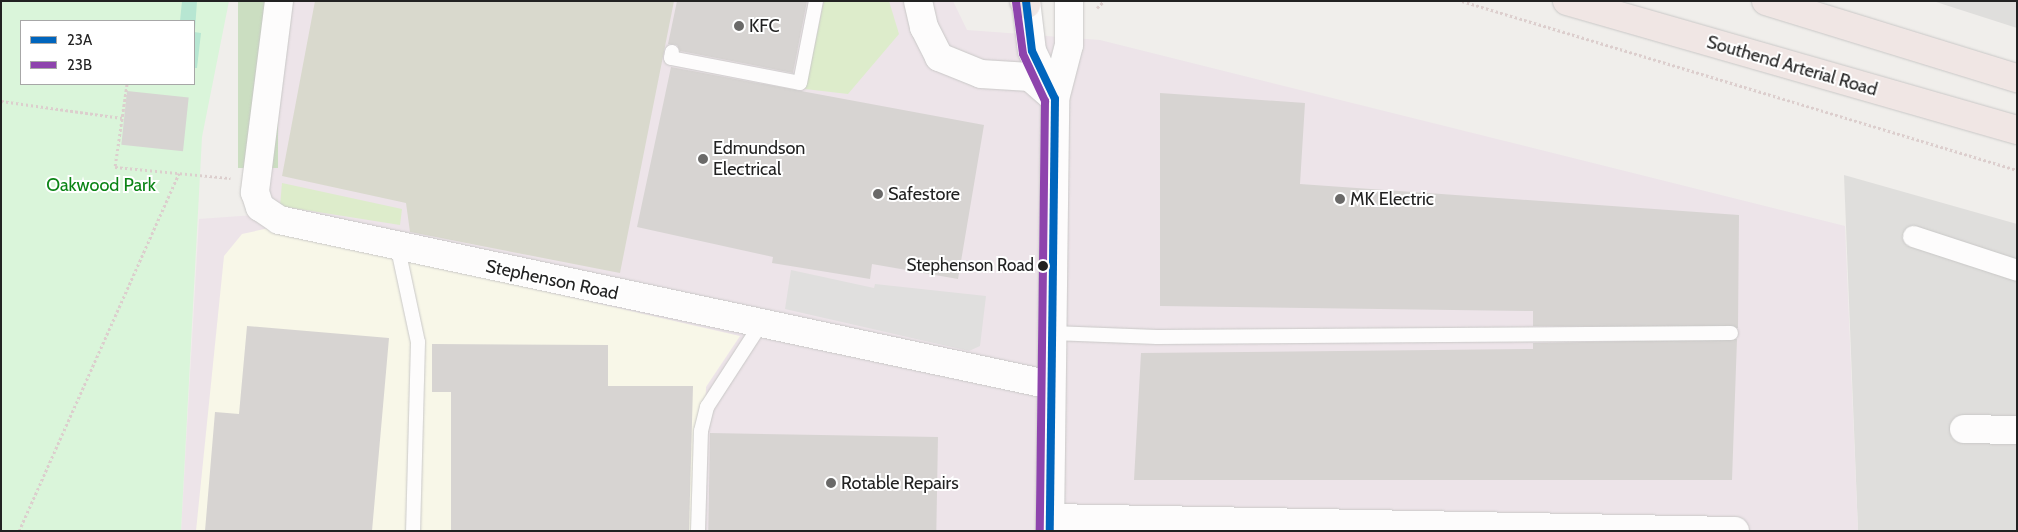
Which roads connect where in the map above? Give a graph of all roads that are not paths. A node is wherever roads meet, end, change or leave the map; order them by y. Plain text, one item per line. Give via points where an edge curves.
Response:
1 (279, 1) edge
2 (816, 1) edge
3 (918, 1) edge
4 (1069, 1) edge
5 (1567, 1) edge
6 (1766, 1) edge
7 (1025, 2) edge
8 (1027, 34) junction
9 (672, 52) dead end
10 (994, 73) junction
11 (2017, 78) edge
12 (1055, 99) junction
13 (2017, 130) edge
14 (1914, 236) dead end
15 (398, 249) junction
16 (2017, 270) edge
17 (761, 324) junction
18 (1052, 333) junction
19 (1731, 333) dead end
20 (1051, 385) junction
21 (1964, 429) dead end
22 (2017, 430) edge
23 (1050, 524) edge
24 (413, 531) edge
25 (698, 531) edge
26 (1735, 531) edge

1 - 15 street, Stephenson Road via 256,181 260,206 279,220
2 - 9 lane via 800,83 671,58
3 - 10 street via 924,27 939,56 956,67
4 - 12 street via 1069,45
5 - 13 highway, Southend Arterial Road
6 - 11 highway
7 - 8 street
8 - 10 street via 1022,59 1006,71
8 - 12 street
10 - 12 street via 1030,78
12 - 18 street
14 - 16 street
15 - 17 street, Stephenson Road
15 - 24 lane via 418,342
17 - 20 street, Stephenson Road
17 - 25 lane via 707,407 701,431
18 - 19 lane via 1167,337
18 - 20 street
20 - 23 street
21 - 22 street
23 - 26 street

